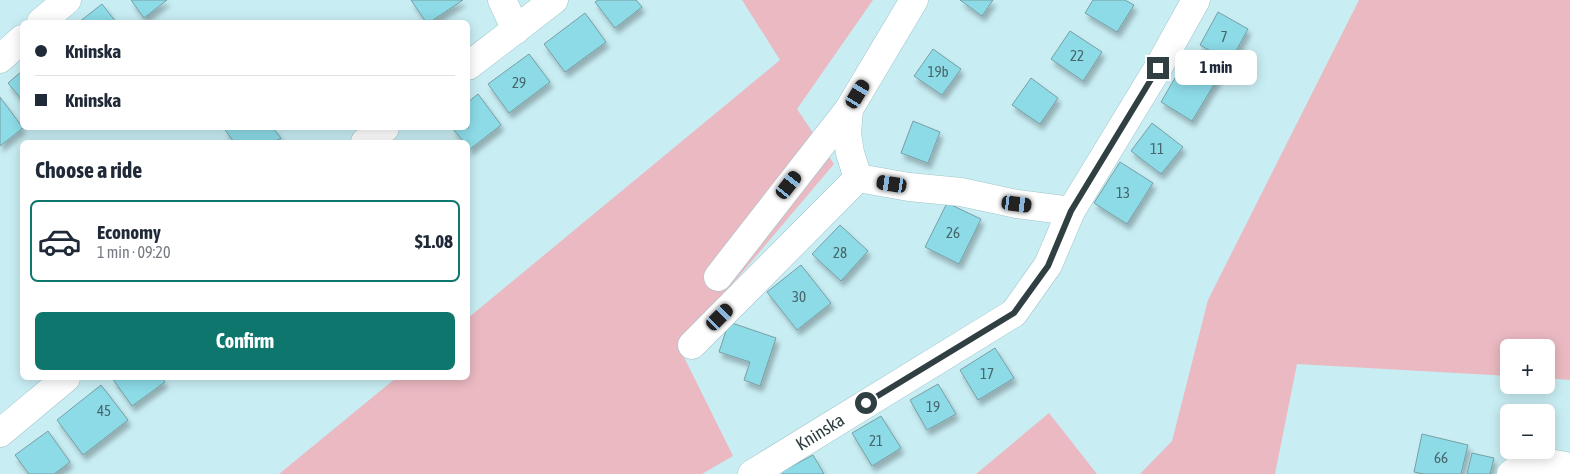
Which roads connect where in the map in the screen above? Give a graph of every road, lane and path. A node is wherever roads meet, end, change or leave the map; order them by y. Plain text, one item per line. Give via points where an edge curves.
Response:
1 (67, 0) edge
2 (502, 0) edge
3 (554, 0) edge
4 (914, 0) edge
5 (1196, 0) edge
6 (44, 20) edge
7 (516, 30) junction
8 (20, 41) edge
9 (0, 59) edge
10 (470, 64) edge
11 (849, 109) junction
12 (382, 130) edge
13 (368, 140) edge
14 (858, 178) junction
15 (1071, 211) junction
16 (718, 277) dead end
17 (692, 345) dead end
18 (64, 380) edge
19 (0, 433) edge
20 (1570, 467) edge
21 (752, 474) edge
22 (1511, 474) edge

1 - 6 street
2 - 7 street
3 - 7 street
4 - 11 street
5 - 15 street, Kninska
7 - 10 street
8 - 9 street
11 - 14 street via 847,134
11 - 16 street
12 - 13 street
14 - 15 street
14 - 17 street
15 - 21 street, Kninska via 1048,266 1014,313
18 - 19 street
20 - 22 street via 1542,461 1520,467

